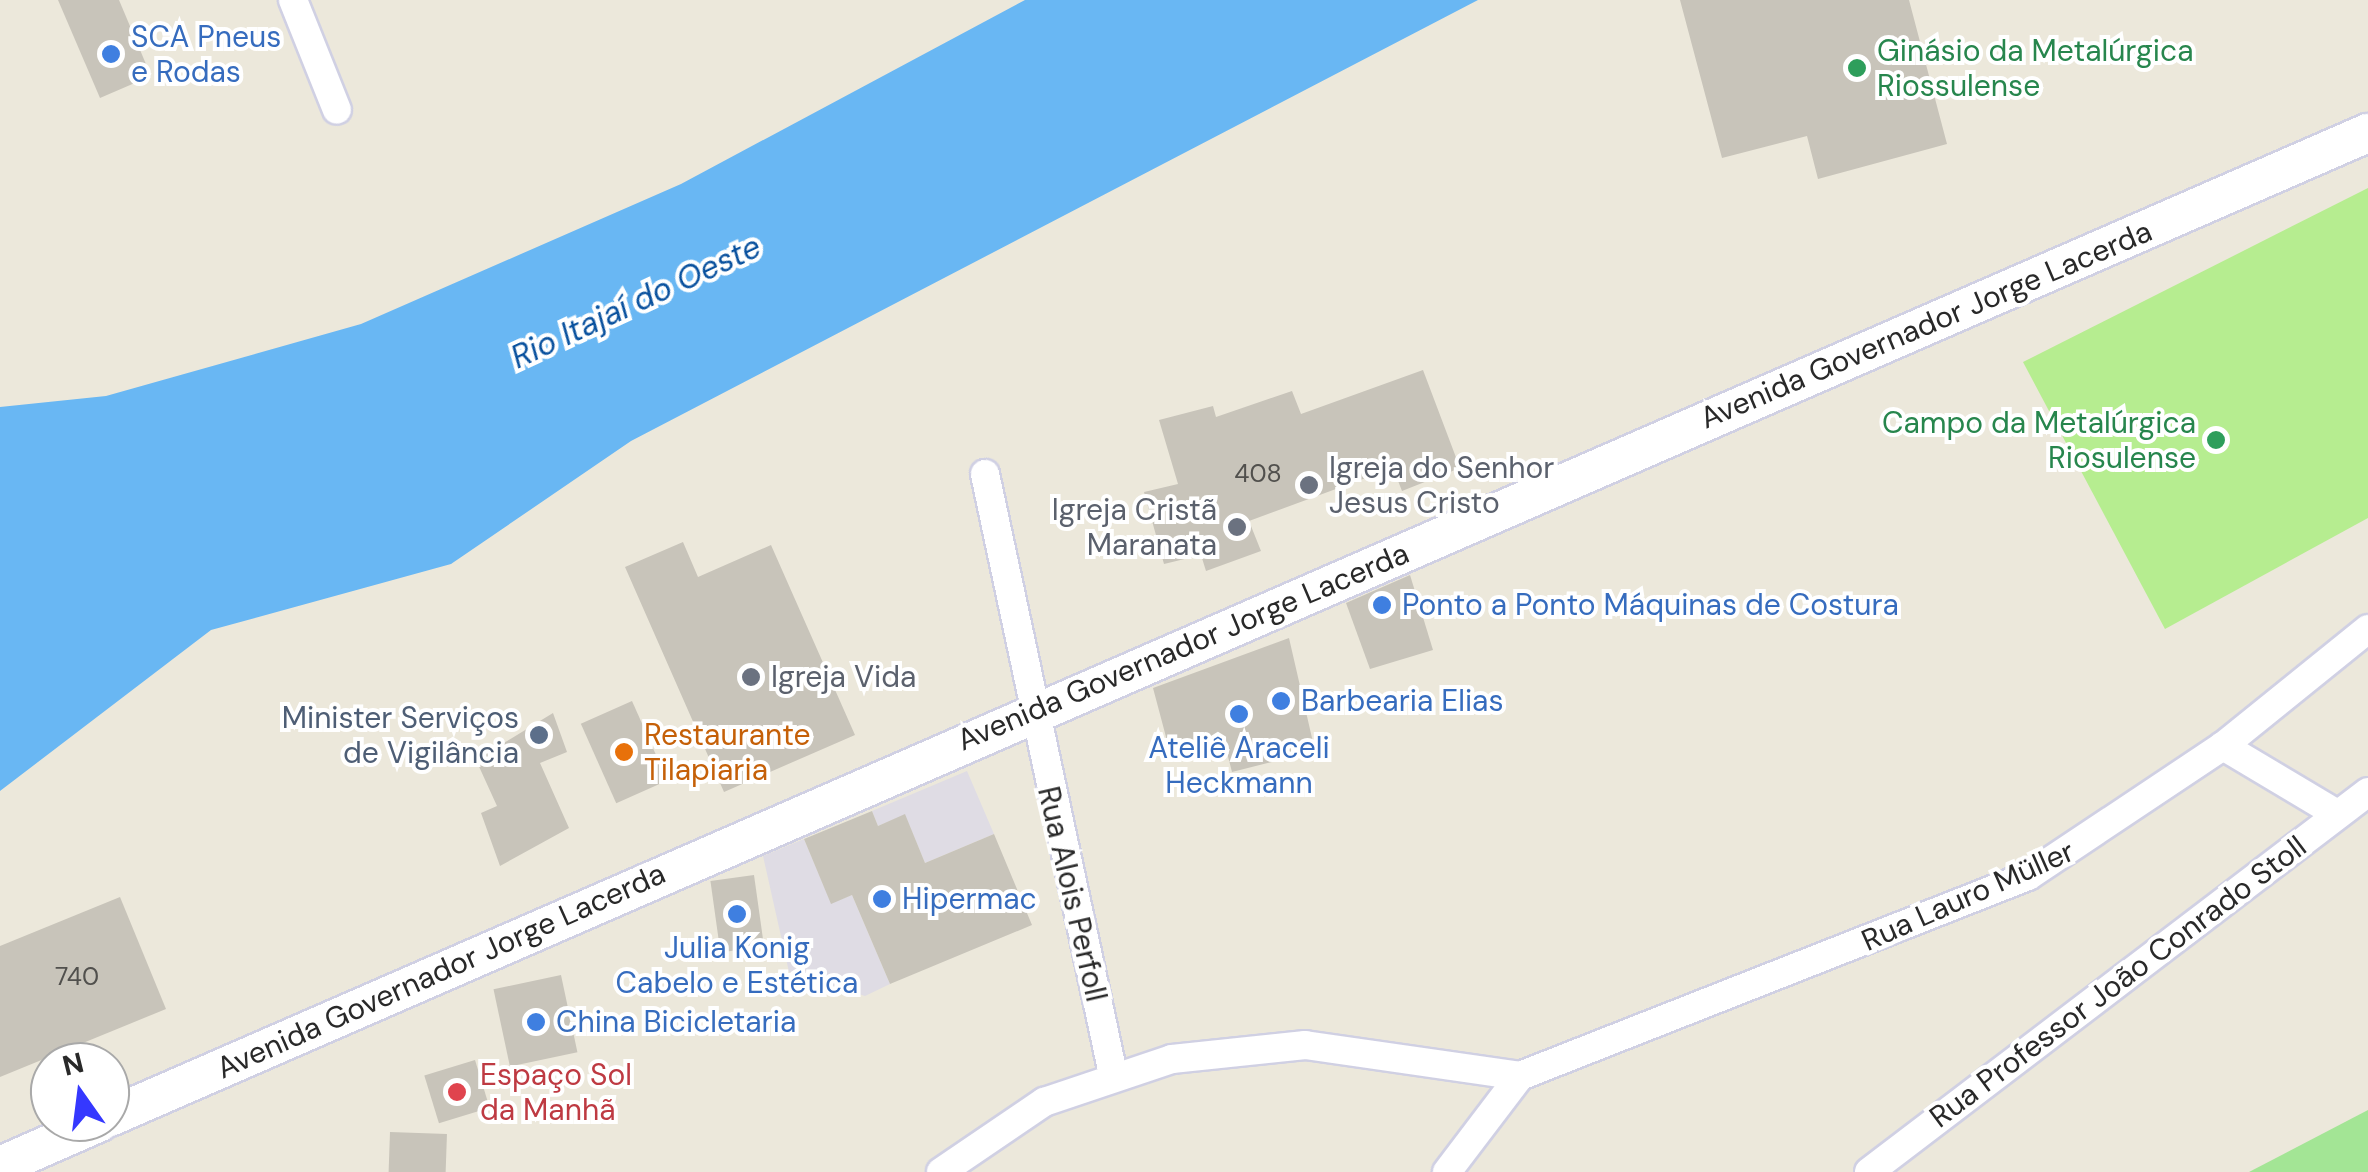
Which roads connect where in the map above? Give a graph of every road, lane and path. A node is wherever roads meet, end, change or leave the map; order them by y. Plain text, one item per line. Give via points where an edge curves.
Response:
1 (293, 0) edge
2 (337, 110) dead end
3 (2368, 133) edge
4 (985, 474) dead end
5 (2368, 629) edge
6 (1030, 713) junction
7 (2223, 746) junction
8 (2368, 792) edge
9 (2338, 814) junction
10 (1112, 1074) junction
11 (1520, 1076) junction
12 (130, 1109) edge
13 (55, 1142) edge
14 (0, 1166) edge
15 (942, 1172) edge
16 (1447, 1172) edge
17 (1870, 1172) edge

1 - 2 street
3 - 6 main road, Avenida Governador Jorge Lacerda
4 - 6 street, Rua Alois Perfoll
5 - 7 street, Rua Lauro Müller
6 - 10 street, Rua Alois Perfoll
6 - 12 main road, Avenida Governador Jorge Lacerda
7 - 9 street
7 - 11 street, Rua Lauro Müller via 2028,876
8 - 9 street, Rua Professor João Conrado Stoll
9 - 17 street, Rua Professor João Conrado Stoll
10 - 11 street via 1244,1047 1306,1045
10 - 15 street via 1044,1102
11 - 16 street
13 - 14 main road

